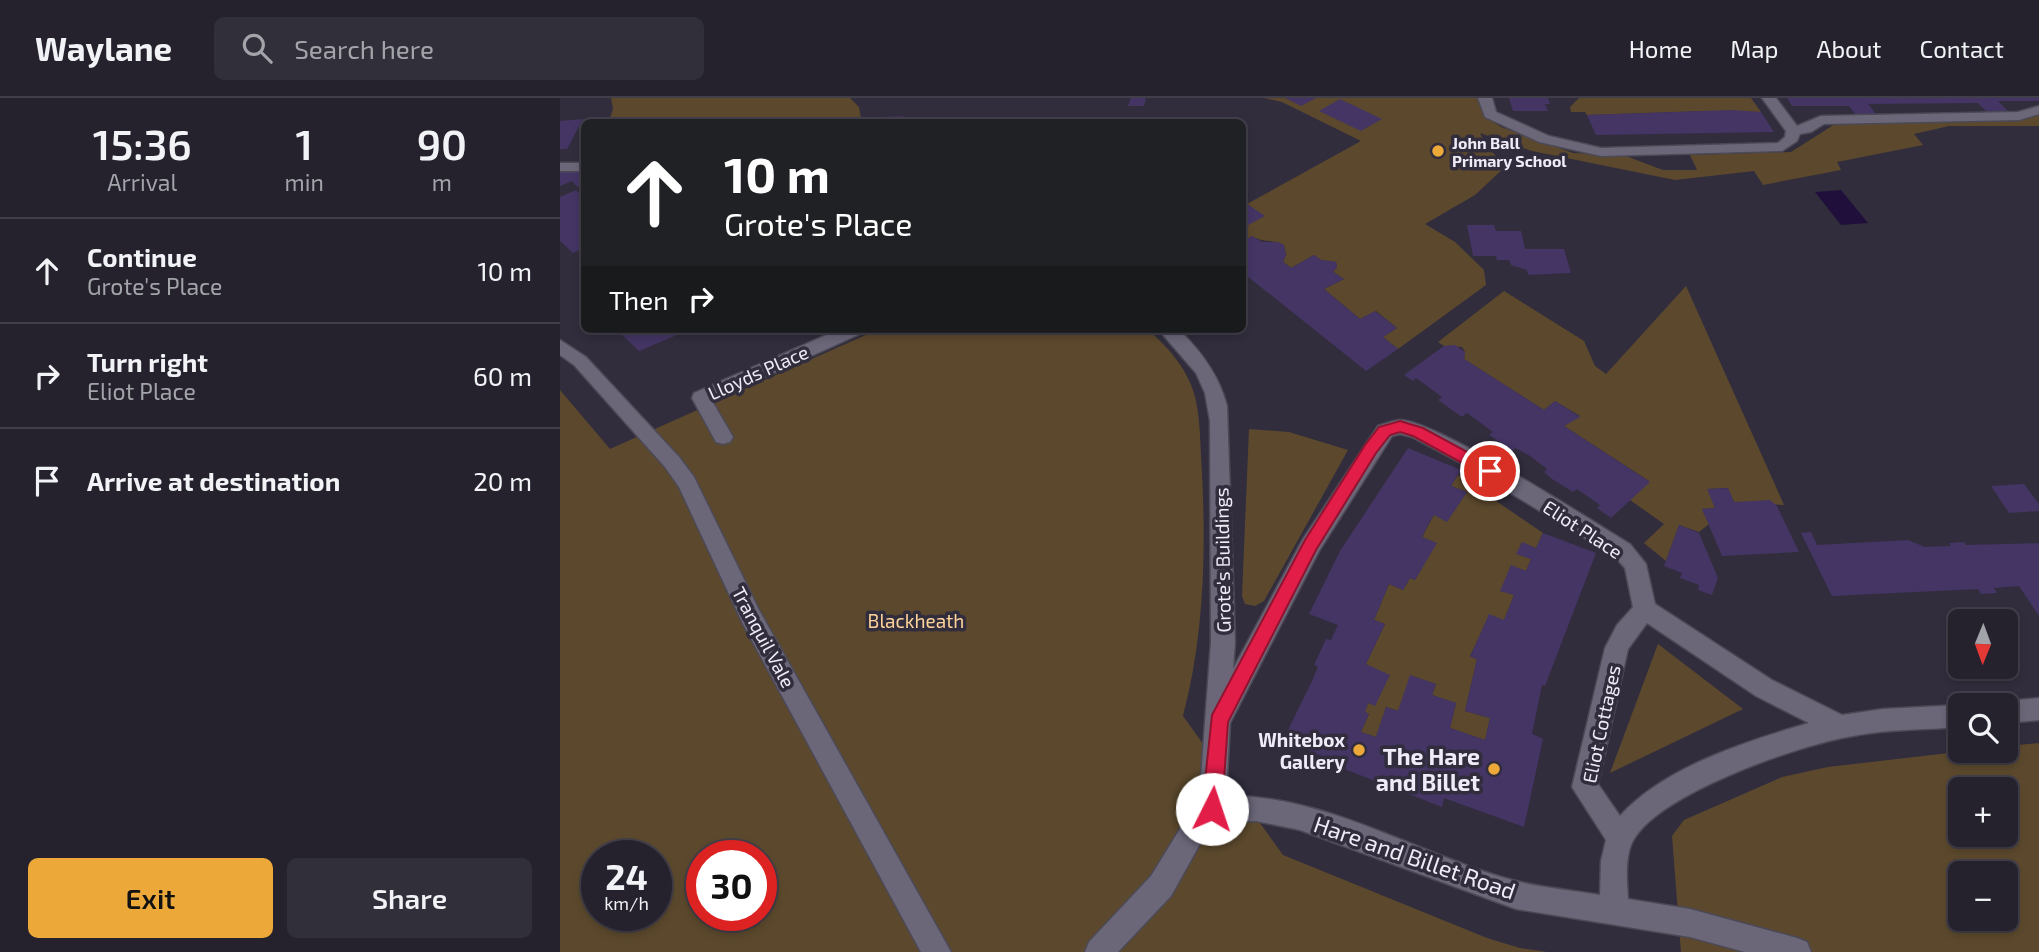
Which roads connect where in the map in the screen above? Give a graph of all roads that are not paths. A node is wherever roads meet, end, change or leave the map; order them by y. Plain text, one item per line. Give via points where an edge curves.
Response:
1 (1485, 98) edge
2 (1769, 98) edge
3 (2039, 110) edge
4 (1793, 131) junction
5 (560, 167) edge
6 (581, 167) edge
7 (847, 333) edge
8 (1171, 333) edge
9 (560, 346) edge
10 (723, 437) dead end
11 (1645, 610) junction
12 (2039, 709) edge
13 (2018, 711) edge
14 (1948, 717) edge
15 (1218, 721) junction
16 (1839, 726) junction
17 (1212, 809) junction
18 (1620, 838) junction
19 (1614, 909) junction
20 (937, 952) edge
21 (1098, 952) edge
22 (1797, 952) edge

1 - 4 street via 1490,114 1506,124 1577,149 1601,152 1782,147
2 - 4 street
3 - 4 street via 2019,116 1821,120 1806,130
5 - 6 street
7 - 10 street, Lloyds Place via 701,398
8 - 15 street, Grote's Buildings via 1202,366 1219,409 1223,642
9 - 20 street, Tranquil Vale via 580,361 687,483 751,617
11 - 15 street, Eliot Place via 1635,564 1622,550 1468,458 1400,426 1385,431 1370,449 1324,524
11 - 16 street via 1764,688
11 - 18 street, Eliot Cottages via 1625,632 1618,648 1585,787
12 - 13 street
14 - 16 street
15 - 17 street, Grote's Buildings
16 - 18 street via 1779,743 1702,777 1648,805
17 - 19 street, Hare and Billet Road via 1256,808 1300,817 1516,895
17 - 21 street via 1161,886
18 - 19 street
19 - 22 street, Hare and Billet Road via 1690,923

